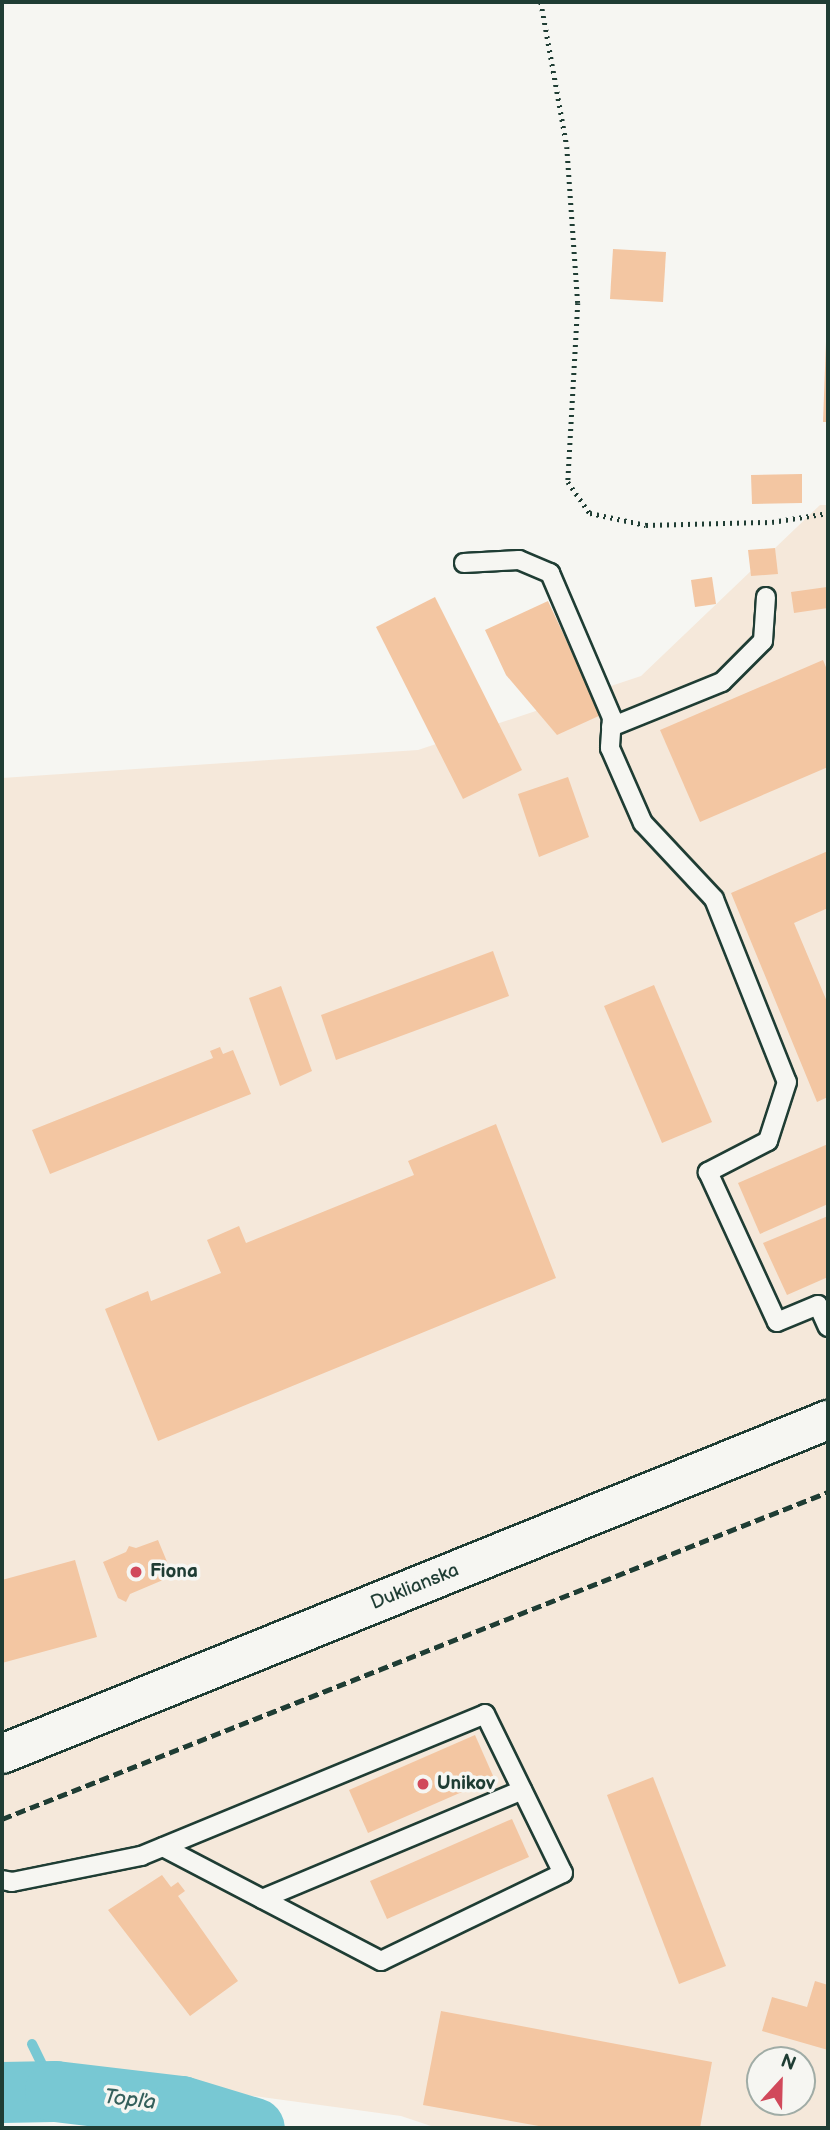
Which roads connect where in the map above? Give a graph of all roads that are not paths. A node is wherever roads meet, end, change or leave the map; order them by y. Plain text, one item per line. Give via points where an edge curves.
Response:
1 (464, 563) dead end
2 (766, 597) dead end
3 (611, 727) junction
4 (823, 1303) edge
5 (828, 1327) edge
6 (828, 1420) edge
7 (2, 1754) edge
8 (522, 1790) junction
9 (163, 1847) junction
10 (2, 1880) edge
11 (262, 1899) junction

1 - 3 lane via 519,559 550,572 612,718
2 - 3 lane via 764,641 722,682
3 - 4 lane via 610,748 643,824 714,899 787,1082 768,1141 708,1172 777,1322
4 - 5 lane
6 - 7 main road, Duklianska
8 - 9 lane via 485,1714
8 - 11 lane
8 - 11 lane via 563,1873 381,1961
9 - 10 lane via 116,1861 12,1882
9 - 11 lane

